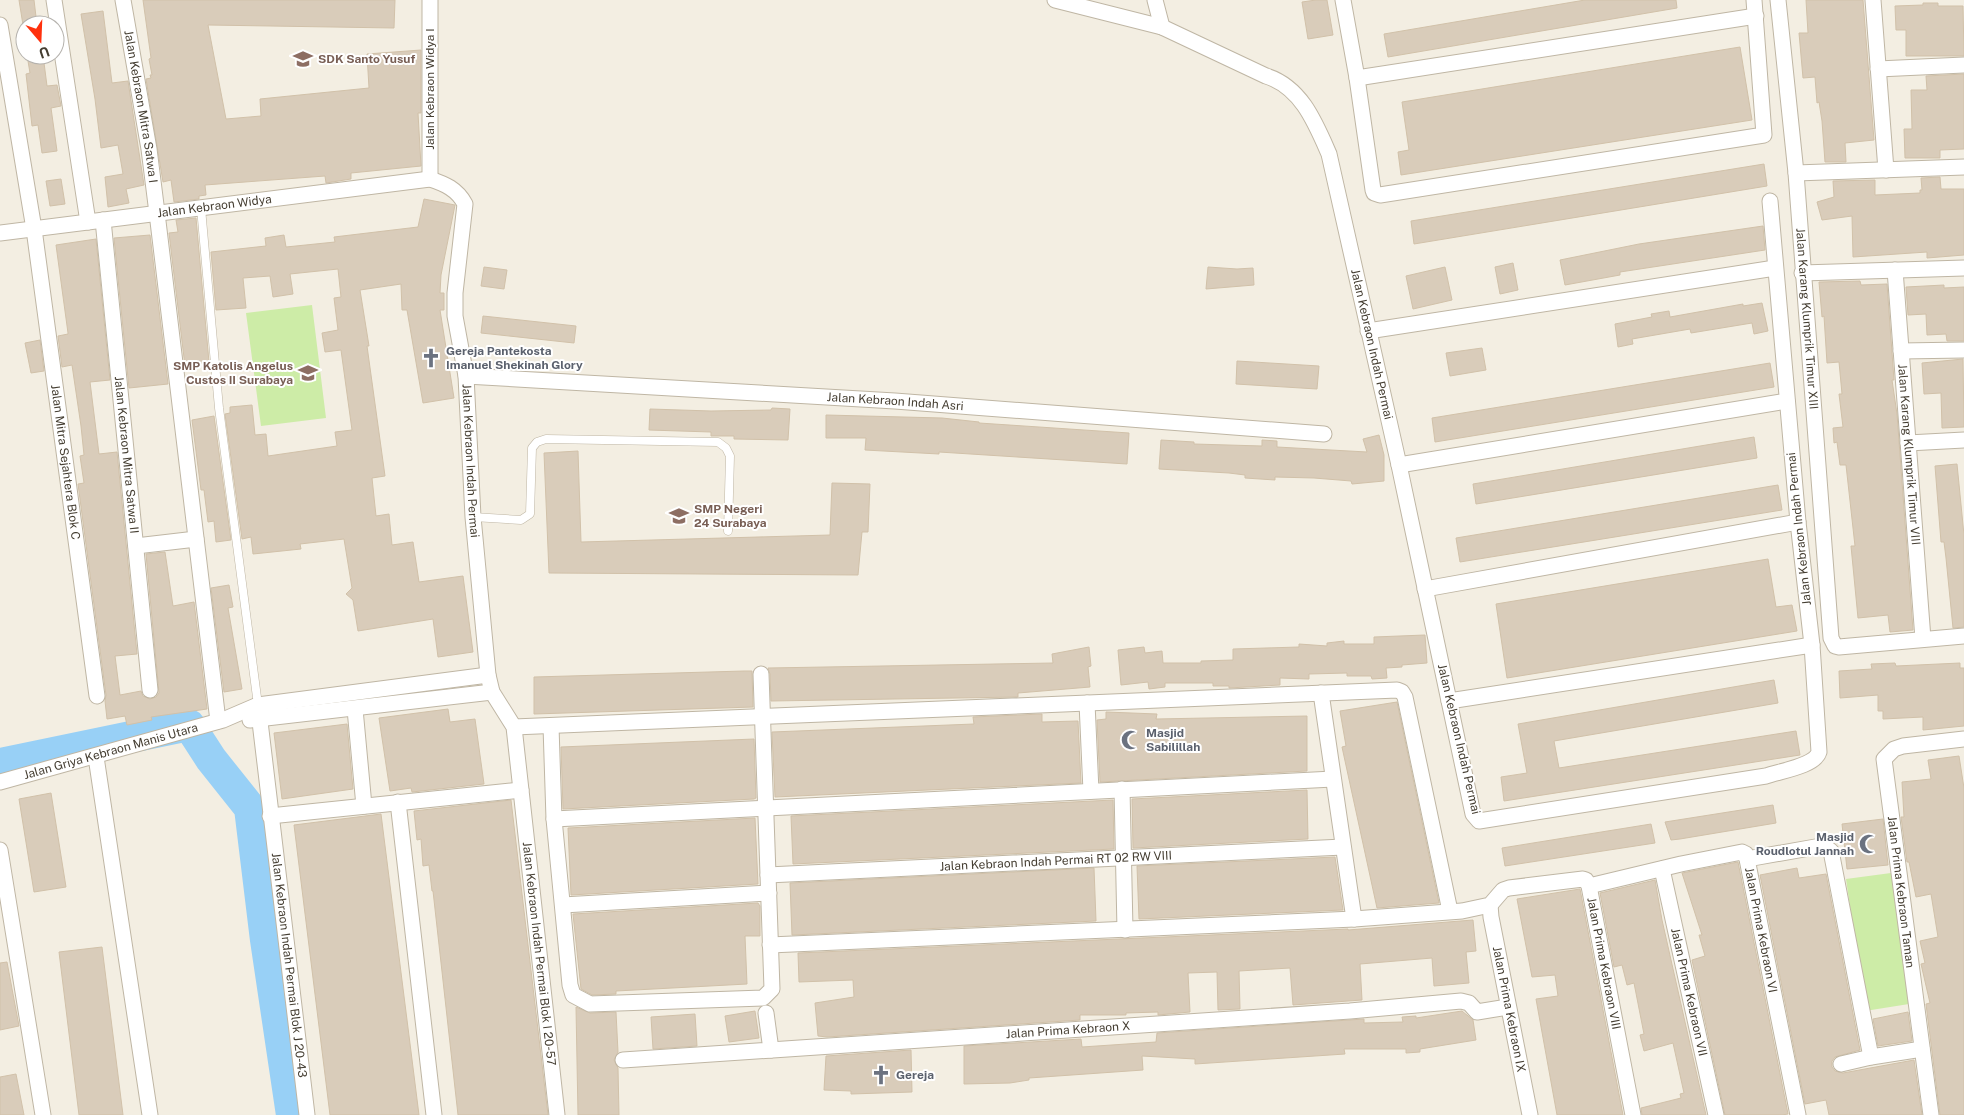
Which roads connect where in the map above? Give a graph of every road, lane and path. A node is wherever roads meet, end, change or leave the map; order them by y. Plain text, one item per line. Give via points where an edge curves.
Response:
1 (54, 0) edge
2 (123, 0) edge
3 (430, 0) edge
4 (1055, 0) edge
5 (1155, 0) edge
6 (1343, 0) edge
7 (1754, 0) edge
8 (1778, 0) edge
9 (1873, 0) edge
10 (1756, 16) junction
11 (0, 25) edge
12 (1162, 28) junction
13 (1964, 65) edge
14 (1878, 69) junction
15 (1357, 78) junction
16 (1964, 167) edge
17 (1886, 170) junction
18 (1796, 173) junction
19 (430, 179) junction
20 (1770, 201) dead end
21 (201, 208) junction
22 (157, 213) junction
23 (95, 222) junction
24 (34, 229) junction
25 (0, 234) edge
26 (1775, 268) junction
27 (1964, 268) edge
28 (1895, 270) junction
29 (1802, 273) junction
30 (1368, 331) junction
31 (1964, 350) edge
32 (1901, 351) junction
33 (466, 376) junction
34 (1787, 401) junction
35 (1324, 434) dead end
36 (1964, 440) edge
37 (1908, 443) junction
38 (1399, 466) junction
39 (473, 517) junction
40 (1798, 522) junction
41 (728, 531) dead end
42 (196, 539) junction
43 (136, 546) junction
44 (1425, 589) junction
45 (1964, 636) edge
46 (1924, 639) junction
47 (1812, 645) junction
48 (488, 674) junction
49 (761, 674) dead end
50 (419, 684) junction
51 (150, 690) dead end
52 (492, 692) junction
53 (1320, 693) junction
54 (97, 696) dead end
55 (423, 701) junction
56 (1448, 701) junction
57 (1087, 703) junction
58 (355, 709) junction
59 (259, 712) junction
60 (763, 717) junction
61 (218, 720) junction
62 (551, 726) junction
63 (514, 728) junction
64 (1964, 742) edge
65 (96, 757) junction
66 (1333, 779) junction
67 (0, 782) edge
68 (1122, 789) junction
69 (521, 790) junction
70 (1091, 791) junction
71 (398, 802) junction
72 (364, 806) junction
73 (766, 807) junction
74 (270, 816) junction
75 (554, 819) junction
76 (1343, 847) junction
77 (0, 850) edge
78 (1123, 858) junction
79 (1747, 859) junction
80 (1662, 869) junction
81 (768, 875) junction
82 (1589, 886) junction
83 (769, 893) junction
84 (563, 905) junction
85 (1484, 906) junction
86 (1456, 911) junction
87 (1354, 919) junction
88 (6, 927) edge
89 (1125, 930) junction
90 (770, 945) junction
91 (1503, 1007) junction
92 (766, 1013) dead end
93 (771, 1050) junction
94 (1922, 1050) junction
95 (1871, 1057) junction
96 (623, 1060) dead end
97 (1841, 1064) dead end
98 (43, 1115) edge
99 (150, 1115) edge
100 (307, 1115) edge
101 (434, 1115) edge
102 (557, 1115) edge
103 (1530, 1115) edge
104 (1633, 1115) edge
105 (1716, 1115) edge
106 (1798, 1115) edge
107 (1931, 1115) edge

1 - 23 street, Jalan Kebraon Mitra Satwa II
2 - 22 street, Jalan Kebraon Mitra Satwa I
3 - 19 street, Jalan Kebraon Widya I
4 - 12 street, Jalan Kebraon Indah Permai
5 - 12 street
6 - 15 street
7 - 10 street
8 - 18 street, Jalan Karang Klumprik Timur XIII
9 - 14 street
10 - 15 street
10 - 15 street via 1764,135 1400,192 1374,193
11 - 24 street, Jalan Mitra Sejahtera Blok C
12 - 30 street, Jalan Kebraon Indah Permai via 1273,78 1309,110 1329,154
13 - 14 street
14 - 17 street
16 - 17 street
17 - 18 street
18 - 29 street, Jalan Karang Klumprik Timur XIII
19 - 21 street, Jalan Kebraon Widya
19 - 33 street, Jalan Kebraon Indah Permai via 449,186 465,204 455,316
20 - 26 street, Jalan Kebraon Indah Permai
21 - 22 street, Jalan Kebraon Widya
21 - 59 lane via 219,408
22 - 23 street, Jalan Kebraon Widya
22 - 42 street, Jalan Kebraon Mitra Satwa I
23 - 24 street, Jalan Kebraon Widya
23 - 43 street, Jalan Kebraon Mitra Satwa II
24 - 25 street, Jalan Kebraon Widya
24 - 54 street, Jalan Mitra Sejahtera Blok C
26 - 30 street
26 - 34 street, Jalan Kebraon Indah Permai
27 - 28 street
28 - 29 street
28 - 32 street, Jalan Karang Klumprik Timur VIII
29 - 46 street, Jalan Karang Klumprik Timur XIII via 1831,638 1839,647
30 - 38 street, Jalan Kebraon Indah Permai
31 - 32 street
32 - 37 street, Jalan Karang Klumprik Timur VIII
33 - 35 street, Jalan Kebraon Indah Asri via 895,401
33 - 39 street, Jalan Kebraon Indah Permai
34 - 38 street
34 - 40 street, Jalan Kebraon Indah Permai
36 - 37 street
37 - 46 street, Jalan Karang Klumprik Timur VIII
38 - 44 street, Jalan Kebraon Indah Permai
39 - 41 lane via 521,520 530,514 532,448 546,439 718,442 730,456
39 - 48 street, Jalan Kebraon Indah Permai
40 - 44 street
40 - 47 street, Jalan Kebraon Indah Permai
42 - 43 street
42 - 61 street, Jalan Kebraon Mitra Satwa I
43 - 51 street, Jalan Kebraon Mitra Satwa II
44 - 56 street, Jalan Kebraon Indah Permai
45 - 46 street
47 - 56 street
47 - 56 street, Jalan Kebraon Indah Permai via 1820,752 1810,762 1766,776 1492,819 1479,821 1473,814
48 - 50 street
48 - 52 street, Jalan Kebraon Indah Permai
49 - 60 street
50 - 55 street
50 - 59 street
52 - 55 street
52 - 63 street, Jalan Kebraon Indah Permai
53 - 57 street
53 - 66 street
53 - 86 street via 1402,692
55 - 58 street
57 - 60 street
57 - 70 street
58 - 59 street
58 - 72 street
59 - 61 street, Jalan Griya Kebraon Manis Utara
59 - 74 street
60 - 62 street
60 - 73 street
61 - 65 street, Jalan Griya Kebraon Manis Utara
62 - 63 street
62 - 75 street
63 - 69 street, Jalan Kebraon Indah Permai Blok I 20-57
64 - 94 street, Jalan Prima Kebraon Taman via 1903,746 1894,749 1884,759
65 - 67 street, Jalan Griya Kebraon Manis Utara
65 - 99 street
66 - 68 street
66 - 76 street
68 - 70 street
68 - 78 street
69 - 71 street
69 - 102 street, Jalan Kebraon Indah Permai Blok I 20-57
70 - 73 street
71 - 72 street
71 - 101 street
72 - 74 street
73 - 75 street
73 - 81 street
74 - 100 street, Jalan Kebraon Indah Permai Blok J 20-43
75 - 84 street
76 - 78 street, Jalan Kebraon Indah Permai RT 02 RW VIII
76 - 87 street
77 - 88 street
78 - 81 street, Jalan Kebraon Indah Permai RT 02 RW VIII
78 - 89 street
79 - 80 street, Jalan Prima Kebraon VIII via 1742,852
79 - 95 street, Jalan Prima Kebraon VI via 1821,846 1831,851
79 - 106 street, Jalan Prima Kebraon VI
80 - 82 street, Jalan Prima Kebraon VIII
80 - 105 street, Jalan Prima Kebraon VII
81 - 83 street
82 - 85 street via 1586,880 1578,878 1509,888
82 - 104 street, Jalan Prima Kebraon VIII
83 - 84 street
83 - 90 street
84 - 90 street via 570,985 573,995 590,1004 758,998 772,990
85 - 86 street
85 - 91 street, Jalan Prima Kebraon IX via 1491,917
86 - 87 street
87 - 89 street
88 - 98 street
89 - 90 street
91 - 93 street, Jalan Prima Kebraon X via 1476,1012 1469,1003 1461,1001
91 - 103 street, Jalan Prima Kebraon IX
92 - 93 street
93 - 96 street, Jalan Prima Kebraon X
94 - 95 street
94 - 107 street, Jalan Prima Kebraon Taman
95 - 97 street

